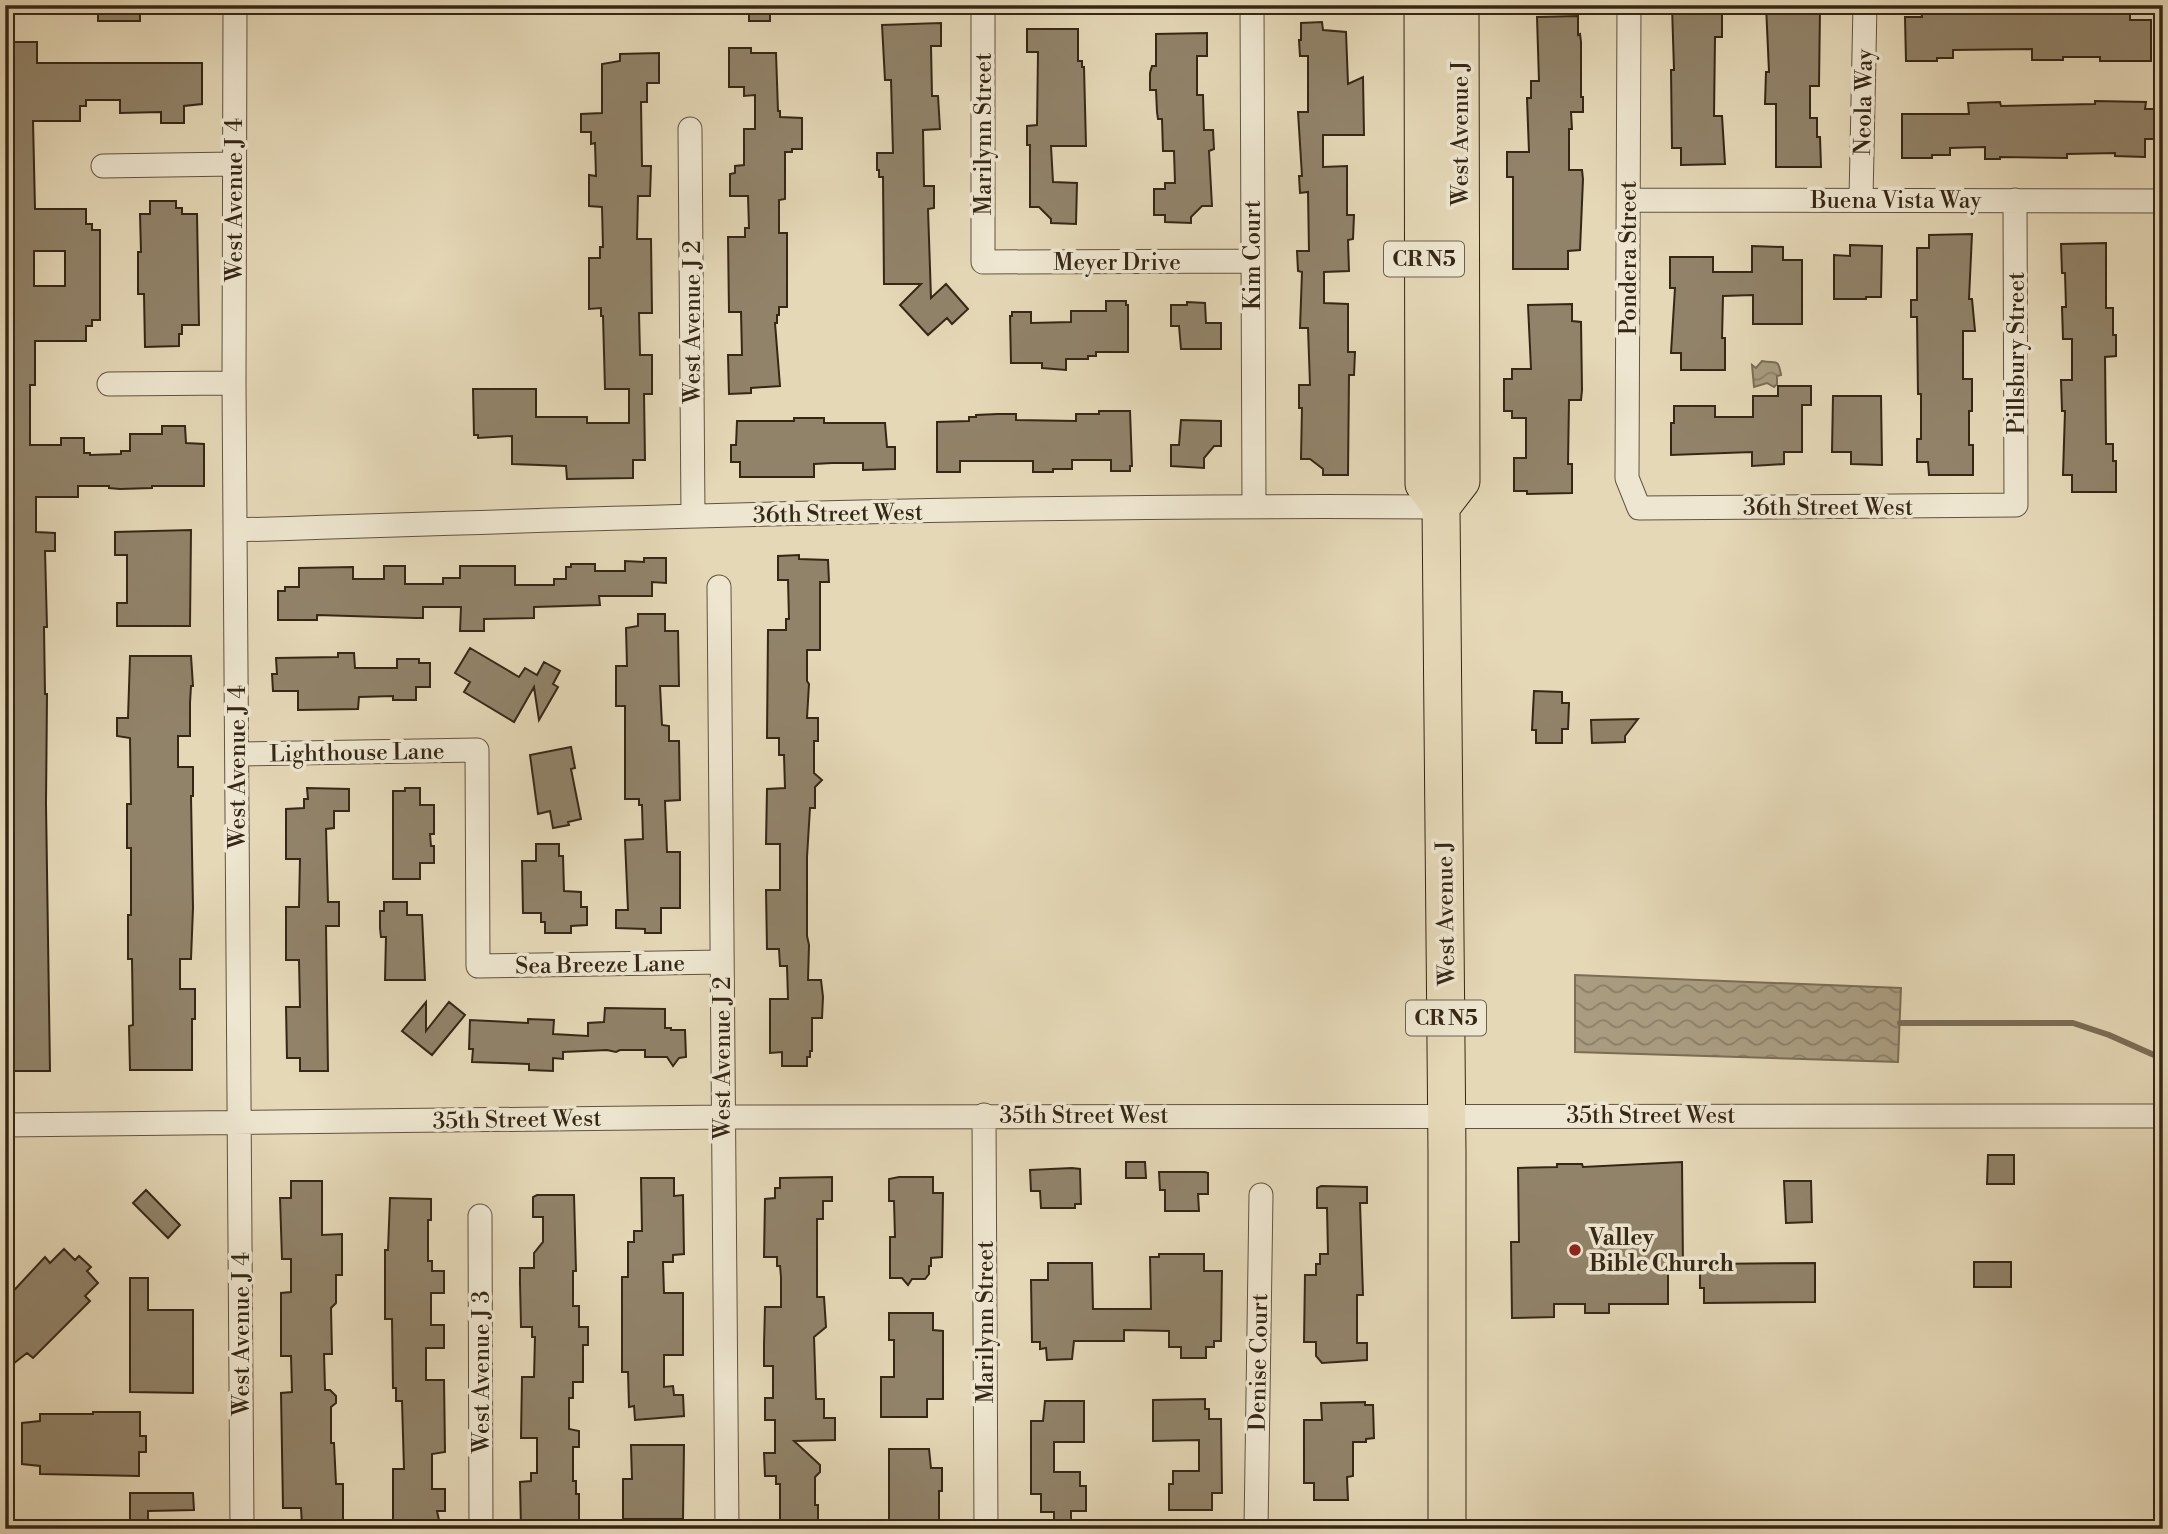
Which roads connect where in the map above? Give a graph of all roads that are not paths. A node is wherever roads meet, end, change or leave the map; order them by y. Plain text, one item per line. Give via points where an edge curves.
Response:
1 (235, 5) edge
2 (983, 5) edge
3 (1252, 5) edge
4 (1423, 5) edge
5 (1460, 5) edge
6 (1629, 5) edge
7 (1865, 5) edge
8 (690, 129) dead end
9 (234, 164) junction
10 (103, 166) dead end
11 (1861, 199) junction
12 (1629, 200) junction
13 (2015, 200) junction
14 (2163, 201) edge
15 (1252, 261) junction
16 (983, 262) joint
17 (234, 383) junction
18 (109, 384) dead end
19 (2016, 505) joint
20 (1254, 506) junction
21 (1441, 506) junction
22 (1639, 508) joint
23 (693, 516) junction
24 (235, 530) junction
25 (719, 587) dead end
26 (237, 754) junction
27 (721, 962) junction
28 (478, 966) joint
29 (984, 1115) junction
30 (1446, 1115) junction
31 (722, 1116) junction
32 (2163, 1116) edge
33 (240, 1122) junction
34 (5, 1125) edge
35 (1261, 1195) dead end
36 (480, 1216) dead end
37 (242, 1529) edge
38 (481, 1529) edge
39 (727, 1529) edge
40 (986, 1529) edge
41 (1255, 1529) edge
42 (1447, 1529) edge

1 - 9 street, West Avenue J 4
2 - 16 street, Marilynn Street
3 - 15 street, Kim Court
4 - 21 main road, West Avenue J / CR N5 via 1424,484
5 - 21 main road, West Avenue J / CR N5 via 1461,481
6 - 12 street, Pondera Street
7 - 11 street, Neola Way
8 - 23 street, West Avenue J 2
9 - 10 street
9 - 17 street, West Avenue J 4
11 - 12 street, Buena Vista Way
11 - 13 street, Buena Vista Way
12 - 22 street, Pondera Street via 1627,478
13 - 14 street, Buena Vista Way
13 - 19 street, Pillsbury Street
15 - 16 street, Meyer Drive
15 - 20 street, Kim Court
17 - 18 street
17 - 24 street, West Avenue J 4
19 - 22 street, 36th Street West
20 - 21 street, 36th Street West
20 - 23 street, 36th Street West
21 - 30 main road, West Avenue J / CR N5
23 - 24 street, 36th Street West
24 - 26 street, West Avenue J 4
25 - 27 street, West Avenue J 2
26 - 28 street, Lighthouse Lane via 477,750
26 - 33 street, West Avenue J 4
27 - 28 street, Sea Breeze Lane
27 - 31 street, West Avenue J 2
29 - 30 street, 35th Street West
29 - 31 street, 35th Street West
29 - 40 street, Marilynn Street
30 - 32 street, 35th Street West
30 - 42 main road, West Avenue J / CR N5
31 - 33 street, 35th Street West
31 - 39 street, West Avenue J 2
33 - 34 street, 35th Street West
33 - 37 street, West Avenue J 4
35 - 41 street, Denise Court
36 - 38 street, West Avenue J 3

